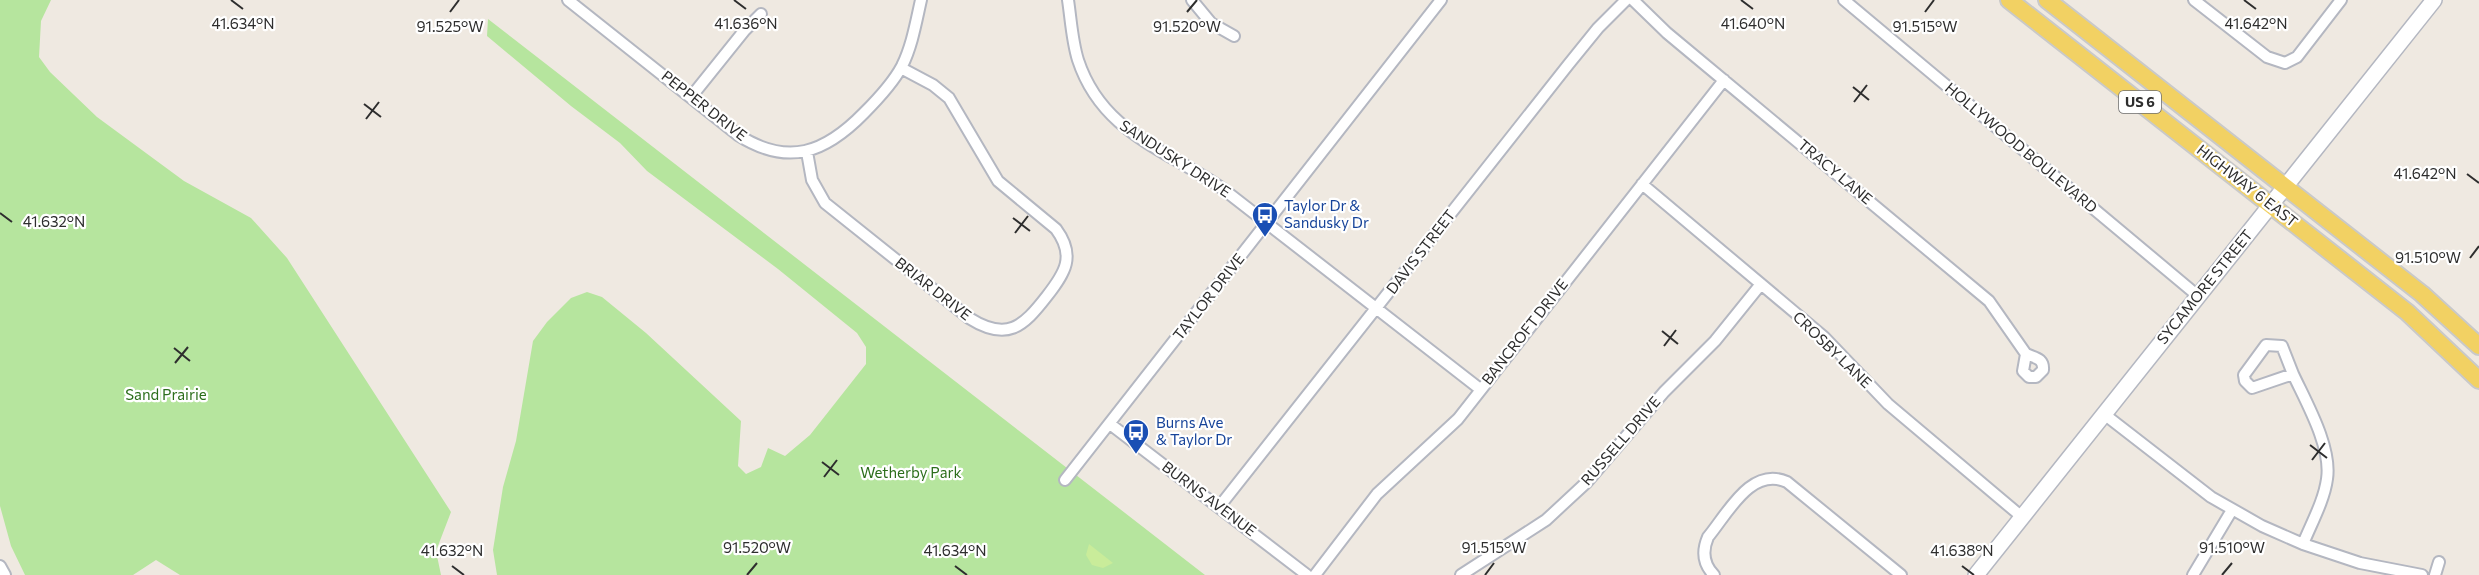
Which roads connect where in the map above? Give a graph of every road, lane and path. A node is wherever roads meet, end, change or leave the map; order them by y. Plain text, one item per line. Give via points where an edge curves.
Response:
1 (568, 0) edge
2 (921, 0) edge
3 (1068, 0) edge
4 (1192, 0) edge
5 (1441, 0) edge
6 (1626, 0) edge
7 (1633, 0) edge
8 (1844, 0) edge
9 (2009, 0) edge
10 (2047, 0) edge
11 (2194, 0) edge
12 (2341, 0) edge
13 (2433, 0) edge
14 (761, 14) dead end
15 (1234, 36) dead end
16 (901, 68) junction
17 (1724, 80) junction
18 (691, 97) junction
19 (807, 152) junction
20 (1642, 184) junction
21 (2286, 186) junction
22 (2271, 204) junction
23 (1267, 222) junction
24 (1761, 284) junction
25 (2198, 296) junction
26 (1377, 309) junction
27 (2479, 346) edge
28 (2026, 354) dead end
29 (2293, 374) junction
30 (2479, 380) edge
31 (1480, 389) junction
32 (2104, 414) junction
33 (1110, 424) junction
34 (1065, 480) dead end
35 (1219, 507) junction
36 (2232, 510) junction
37 (2022, 516) junction
38 (2303, 544) junction
39 (2439, 562) dead end
40 (0, 566) edge
41 (5, 575) edge
42 (1307, 575) edge
43 (1315, 575) edge
44 (1461, 575) edge
45 (1714, 575) edge
46 (1901, 575) edge
47 (1976, 575) edge
48 (2193, 575) edge
49 (2422, 575) edge
50 (2435, 575) edge

1 - 18 street, PEPPER DRIVE
2 - 16 street, PEPPER DRIVE
3 - 23 street, SANDUSKY DRIVE via 1081,67 1092,91 1114,119 1143,141 1202,174
4 - 15 street via 1210,23
5 - 23 street, TAYLOR DRIVE
6 - 26 street, DAVIS STREET via 1583,46
7 - 17 street, TRACY LANE
8 - 25 street, HOLLYWOOD BOULEVARD
9 - 22 main road, HIGHWAY 6 EAST / US 6
10 - 21 main road, HIGHWAY 6 EAST / US 6
11 - 12 street via 2266,57 2278,62 2291,62 2297,57
13 - 21 street, SYCAMORE STREET
14 - 18 street
16 - 19 street, PEPPER DRIVE via 853,124 836,139
16 - 19 street, BRIAR DRIVE via 933,85 949,99 998,180 1062,237 1066,265 1061,278 1032,316 1021,325 997,330 969,318 825,203 812,180
17 - 20 street, BANCROFT DRIVE
17 - 28 street, TRACY LANE via 1989,301
18 - 19 street, PEPPER DRIVE via 752,143 780,152
20 - 24 street, CROSBY LANE
20 - 31 street, BANCROFT DRIVE
21 - 22 street, SYCAMORE STREET
21 - 27 main road, HIGHWAY 6 EAST / US 6 via 2422,294
22 - 25 street, SYCAMORE STREET
22 - 30 main road, HIGHWAY 6 EAST / US 6 via 2407,312
23 - 26 street, SANDUSKY DRIVE
23 - 33 street, TAYLOR DRIVE
24 - 37 street, CROSBY LANE via 1824,337 1888,404
24 - 44 street, RUSSELL DRIVE via 1702,356 1664,392 1587,482 1546,520
25 - 32 street, SYCAMORE STREET
26 - 31 street, SANDUSKY DRIVE
26 - 35 street, DAVIS STREET
29 - 29 street via 2253,388 2244,378 2266,345 2282,346
29 - 38 street via 2319,435 2327,466 2326,485
31 - 43 street, BANCROFT DRIVE via 1450,428 1366,507
32 - 36 street
32 - 37 street, SYCAMORE STREET
33 - 34 street, TAYLOR DRIVE
33 - 35 street, BURNS AVENUE
35 - 42 street, BURNS AVENUE
36 - 38 street
36 - 48 street
37 - 47 street, SYCAMORE STREET
38 - 49 street via 2360,563
39 - 50 street
40 - 41 street
45 - 46 street via 1705,561 1708,537 1750,486 1770,477 1787,482

